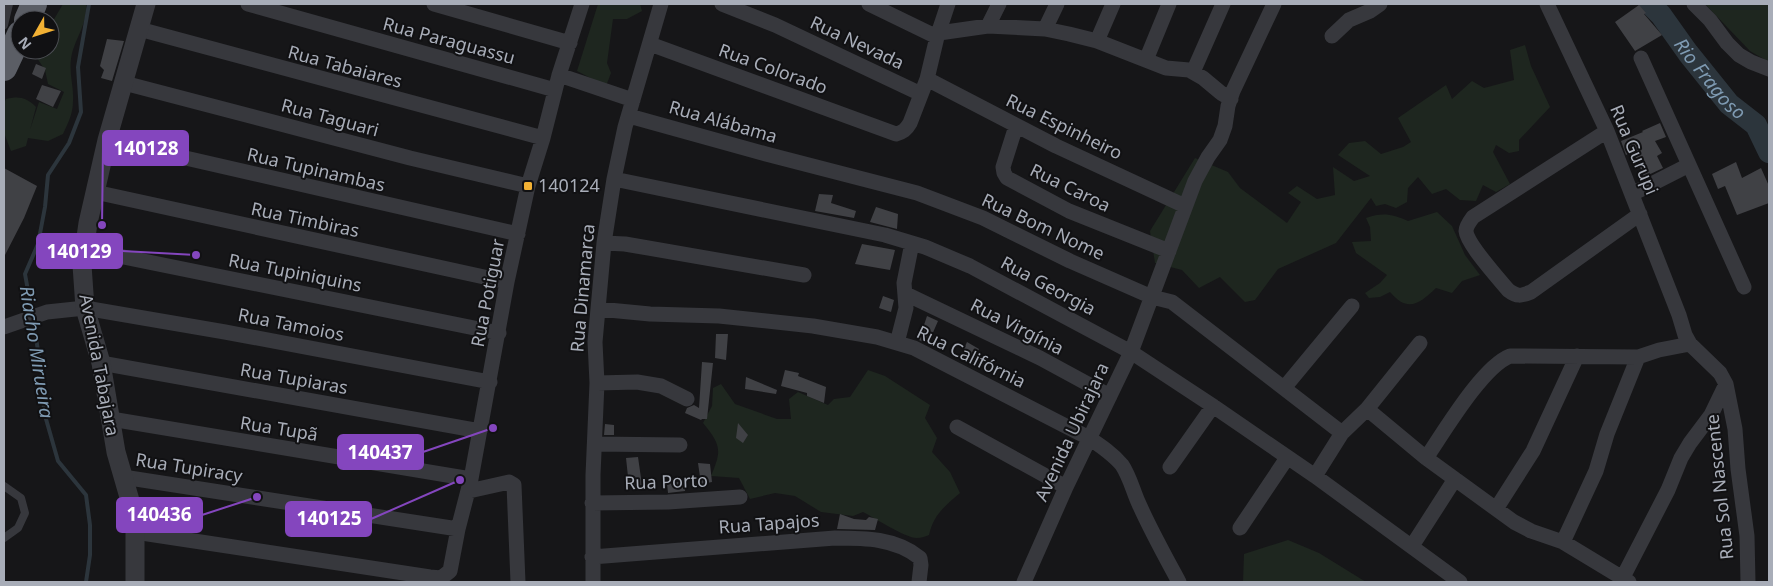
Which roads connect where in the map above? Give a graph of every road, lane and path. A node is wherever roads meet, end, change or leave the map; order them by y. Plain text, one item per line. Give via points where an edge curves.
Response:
1 (7, 4) edge
2 (146, 4) edge
3 (248, 4) edge
4 (434, 4) edge
5 (582, 4) edge
6 (661, 4) edge
7 (722, 4) edge
8 (869, 4) edge
9 (948, 4) edge
10 (999, 4) edge
11 (1057, 4) edge
12 (1113, 4) edge
13 (1169, 4) edge
14 (1223, 4) edge
15 (1274, 4) edge
16 (1380, 4) edge
17 (1547, 4) edge
18 (1694, 4) edge
19 (4, 7) edge
20 (4, 24) edge
21 (988, 26) junction
22 (1045, 29) junction
23 (139, 30) junction
24 (938, 35) junction
25 (1332, 36) dead end
26 (1097, 41) junction
27 (570, 43) junction
28 (650, 44) junction
29 (10, 55) edge
30 (1641, 58) dead end
31 (1146, 60) junction
32 (4, 68) edge
33 (1769, 69) edge
34 (1193, 72) junction
35 (927, 80) junction
36 (124, 83) junction
37 (557, 83) junction
38 (921, 94) junction
39 (1231, 99) junction
40 (633, 100) junction
41 (629, 116) junction
42 (1016, 126) junction
43 (1607, 131) junction
44 (543, 138) junction
45 (107, 140) junction
46 (1689, 166) junction
47 (614, 179) junction
48 (528, 186) junction
49 (95, 192) junction
50 (917, 193) joint
51 (1632, 194) junction
52 (1185, 206) junction
53 (1640, 214) junction
54 (518, 234) junction
55 (604, 243) junction
56 (912, 244) junction
57 (84, 249) junction
58 (1169, 251) junction
59 (804, 275) dead end
60 (507, 282) junction
61 (1744, 287) dead end
62 (906, 294) junction
63 (1152, 297) junction
64 (1352, 306) dead end
65 (85, 308) junction
66 (598, 308) junction
67 (1679, 315) joint
68 (4, 327) edge
69 (499, 333) junction
70 (897, 343) junction
71 (1420, 343) dead end
72 (1690, 344) junction
73 (1131, 352) junction
74 (1577, 356) junction
75 (1638, 356) junction
76 (101, 363) junction
77 (490, 382) junction
78 (597, 382) junction
79 (1726, 384) junction
80 (1284, 388) junction
81 (1110, 396) junction
82 (688, 399) dead end
83 (1213, 406) junction
84 (1367, 409) junction
85 (111, 419) junction
86 (957, 427) dead end
87 (480, 431) junction
88 (1342, 433) junction
89 (1089, 438) junction
90 (595, 444) junction
91 (680, 445) dead end
92 (1287, 458) junction
93 (1426, 458) junction
94 (1170, 467) dead end
95 (1315, 476) junction
96 (123, 477) junction
97 (1455, 479) junction
98 (470, 485) junction
99 (4, 486) edge
100 (1066, 487) junction
101 (740, 497) dead end
102 (592, 503) junction
103 (1496, 509) junction
104 (458, 528) junction
105 (1240, 528) dead end
106 (135, 532) junction
107 (4, 538) edge
108 (1562, 542) junction
109 (1412, 546) junction
110 (592, 557) junction
111 (1626, 580) edge
112 (135, 582) edge
113 (518, 582) edge
114 (593, 582) edge
115 (919, 582) edge
116 (1024, 582) edge
117 (1179, 582) edge
118 (1460, 582) edge
119 (1748, 582) edge

1 - 19 lane
1 - 20 lane
2 - 23 street, Avenida Tabajara
3 - 37 street, Rua Paraguassu
4 - 27 street
5 - 27 street, Rua Potiguar
6 - 28 street, Rua Dinamarca
7 - 38 street, Rua Nevada via 775,25
8 - 24 street
9 - 24 street
10 - 21 street
11 - 22 street
12 - 26 street
13 - 31 street
14 - 34 street
15 - 39 street, Avenida Ubirajara
16 - 25 street via 1349,20
17 - 43 street, Rua Gurupi
18 - 33 street via 1739,55
21 - 22 street
21 - 24 street
22 - 26 street
23 - 36 street, Avenida Tabajara
23 - 44 street, Rua Tabaiares
24 - 35 street
26 - 31 street
27 - 37 street, Rua Potiguar
28 - 38 street, Rua Colorado via 896,134 906,130
28 - 40 street, Rua Dinamarca
29 - 32 highway
30 - 46 street
31 - 34 street via 1166,68
34 - 39 street
35 - 38 street
35 - 42 street, Rua Espinheiro
36 - 45 street, Avenida Tabajara
36 - 48 street, Rua Taguari
37 - 40 street, Rua Paraguassu
37 - 44 street, Rua Potiguar
39 - 52 street, Avenida Ubirajara via 1220,140 1208,156
40 - 41 street, Rua Dinamarca
41 - 47 street, Rua Dinamarca
41 - 50 street, Rua Alábama
42 - 52 street, Rua Espinheiro
42 - 58 street, Rua Caroa via 1003,167 1007,178 1069,211
43 - 51 street, Rua Gurupi
43 - 53 street via 1473,217 1466,232 1470,242 1508,290 1521,296
44 - 48 street, Rua Potiguar
45 - 49 street, Avenida Tabajara
45 - 54 street, Rua Tupinambas
46 - 51 street
46 - 61 street
47 - 55 street, Rua Dinamarca
47 - 56 street, Rua Georgia via 885,235
48 - 54 street, Rua Potiguar
49 - 57 street, Avenida Tabajara
49 - 60 street, Rua Timbiras
50 - 63 street, Rua Bom Nome via 982,218 1070,262
51 - 53 street, Rua Gurupi
52 - 58 street, Avenida Ubirajara
53 - 67 street, Rua Gurupi
54 - 60 street, Rua Potiguar
55 - 59 street
55 - 66 street, Rua Dinamarca
56 - 62 street via 904,283
56 - 73 street, Rua Georgia via 970,266
57 - 65 street, Avenida Tabajara
57 - 69 street, Rua Tupiniquins
58 - 63 street, Avenida Ubirajara
60 - 69 street, Rua Potiguar
62 - 70 street via 904,319
62 - 81 street, Rua Virgínia via 1040,358
63 - 73 street, Avenida Ubirajara
63 - 80 street, Rua Bom Nome via 1172,302
64 - 80 street
65 - 68 street, Rua Tamoios via 47,312
65 - 76 street, Avenida Tabajara
65 - 77 street, Rua Tamoios
66 - 70 street, Rua Califórnia via 813,326
66 - 78 street, Rua Dinamarca
67 - 72 street, Rua Sol Nascente
69 - 77 street, Rua Potiguar
70 - 89 street, Rua Califórnia via 914,348
71 - 84 street
72 - 75 street
72 - 79 street, Rua Sol Nascente via 1720,373
73 - 81 street, Avenida Ubirajara
73 - 83 street, Rua Georgia
74 - 75 street
74 - 93 street via 1510,356 1502,359 1470,395
74 - 103 street via 1533,451
75 - 108 street via 1606,434 1596,471
76 - 85 street, Avenida Tabajara
76 - 87 street, Rua Tupiaras
77 - 87 street, Rua Potiguar
78 - 82 street via 661,386
78 - 90 street, Rua Dinamarca
79 - 111 street via 1711,415 1681,458
79 - 119 street, Rua Sol Nascente via 1735,430 1747,536
80 - 88 street, Rua Bom Nome
81 - 89 street, Avenida Ubirajara
83 - 92 street, Rua Georgia
83 - 94 street
84 - 88 street
84 - 93 street
85 - 96 street, Avenida Tabajara
85 - 98 street, Rua Tupã
86 - 100 street
87 - 98 street, Rua Potiguar
88 - 95 street
89 - 100 street, Avenida Ubirajara
89 - 117 street, Rua Califórnia via 1122,465
90 - 91 street
90 - 102 street, Rua Dinamarca
92 - 95 street, Rua Georgia
92 - 105 street
93 - 97 street
95 - 109 street, Rua Georgia
96 - 104 street, Rua Tupiracy
96 - 106 street, Avenida Tabajara
97 - 103 street
97 - 109 street
98 - 104 street, Rua Potiguar
98 - 113 street via 509,482 514,485
99 - 107 lane via 21,498 25,513 18,528
100 - 116 street, Avenida Ubirajara
101 - 102 street, Rua Porto
102 - 110 street, Rua Dinamarca
103 - 108 street via 1531,531
104 - 106 street, Rua Potiguar via 450,571 441,578
106 - 112 street, Avenida Tabajara
108 - 111 street
109 - 118 street, Rua Georgia
110 - 114 street, Rua Dinamarca
110 - 115 street, Rua Tapajos via 867,538 901,546 920,558

